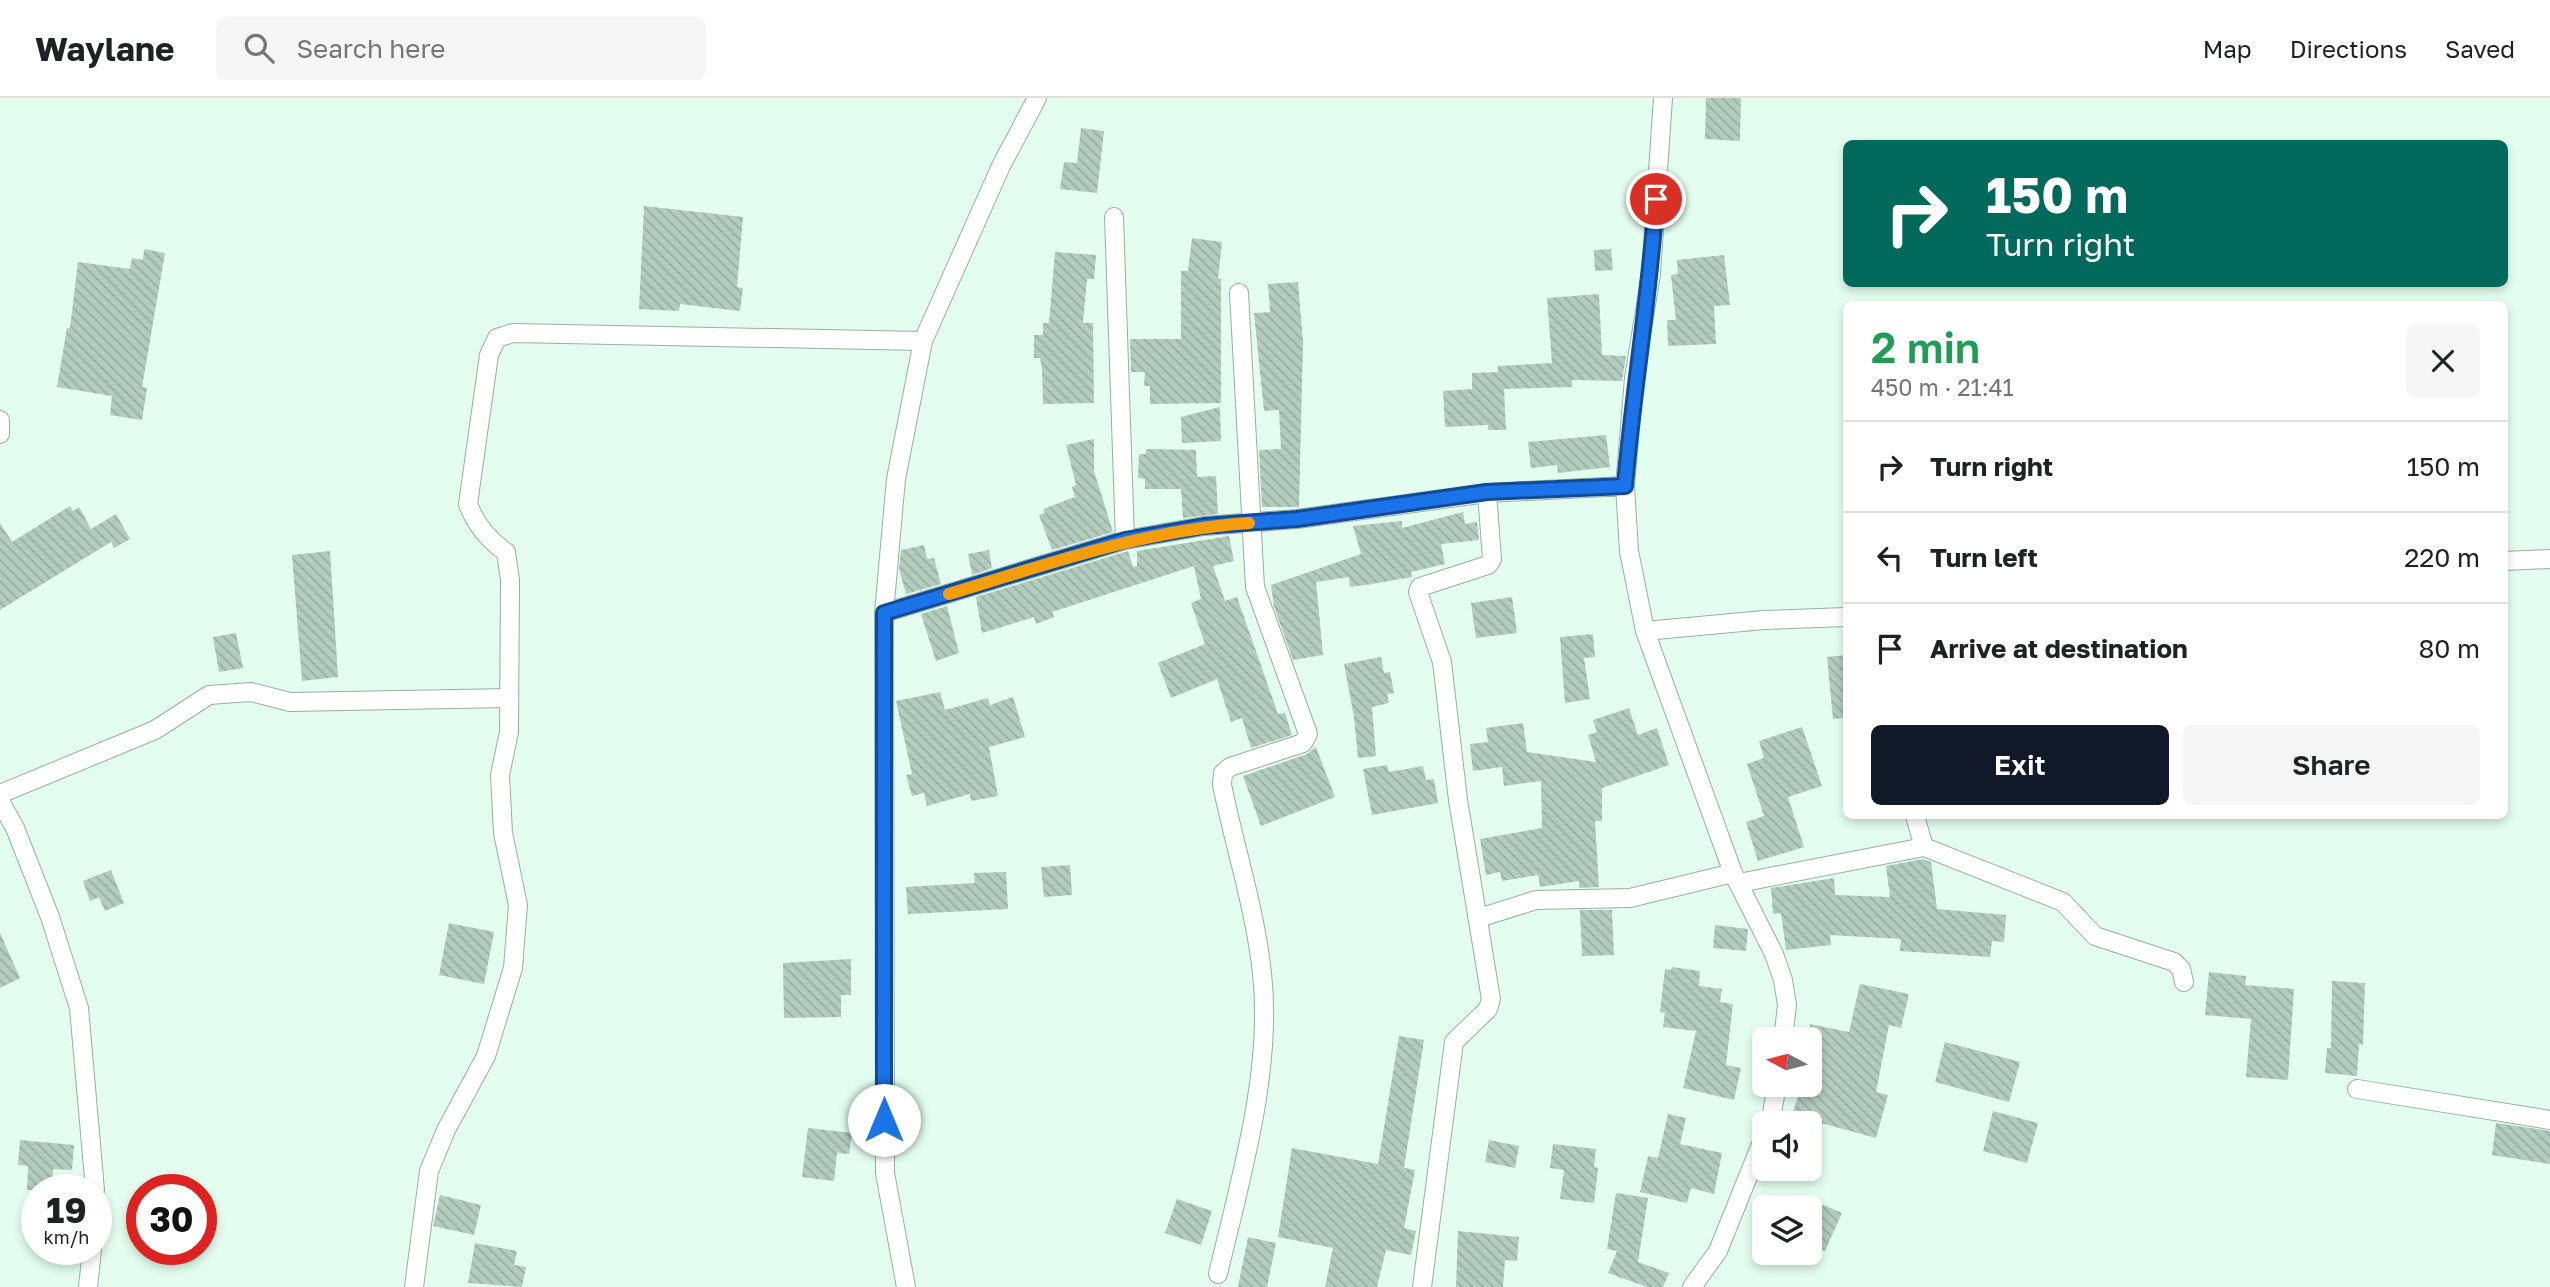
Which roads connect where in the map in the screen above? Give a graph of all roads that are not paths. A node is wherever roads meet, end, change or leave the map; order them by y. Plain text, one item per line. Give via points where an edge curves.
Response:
1 (1037, 98) edge
2 (1663, 98) edge
3 (1114, 217) dead end
4 (1239, 293) dead end
5 (923, 341) junction
6 (0, 420) edge
7 (0, 434) edge
8 (1625, 486) junction
9 (1487, 492) junction
10 (1251, 523) junction
11 (1125, 540) junction
12 (2550, 559) edge
13 (2508, 561) edge
14 (884, 613) junction
15 (1843, 617) edge
16 (1645, 631) junction
17 (509, 698) junction
18 (0, 794) edge
19 (0, 801) edge
20 (1916, 819) edge
21 (1924, 847) junction
22 (1736, 878) junction
23 (1479, 918) junction
24 (2185, 982) dead end
25 (1784, 1027) edge
26 (2357, 1089) dead end
27 (2550, 1120) edge
28 (1752, 1167) edge
29 (93, 1174) edge
30 (90, 1265) edge
31 (1218, 1274) dead end
32 (88, 1287) edge
33 (414, 1287) edge
34 (906, 1287) edge
35 (1422, 1287) edge
36 (1692, 1287) edge

1 - 5 street via 1000,166
2 - 8 street via 1651,274 1634,379
3 - 11 street
4 - 10 street
5 - 14 street via 896,479
5 - 17 street via 513,333 498,338 489,355 468,504 475,522 506,552
6 - 7 street
8 - 9 street
8 - 16 street via 1629,551
9 - 10 street
9 - 23 street via 1492,559 1488,565 1420,587 1418,592 1442,662 1458,800
10 - 11 street
10 - 31 street via 1255,587 1308,734 1303,743 1223,773 1263,975 1262,1052 1253,1126
11 - 14 street
12 - 13 street
14 - 34 street via 885,1173
15 - 16 street
16 - 22 street
17 - 18 street via 290,702 251,692 209,695 155,730
17 - 33 street via 509,732 500,775 503,833 519,905 513,968 486,1056 429,1171
19 - 29 street via 50,916 79,1008
20 - 21 street
21 - 22 street
21 - 24 street via 2063,902 2095,936 2174,962 2182,969
22 - 23 street via 1630,898 1536,900
22 - 25 street via 1783,980
23 - 35 street via 1492,999 1488,1009 1454,1042
26 - 27 street
28 - 36 street via 1718,1251
30 - 32 street

